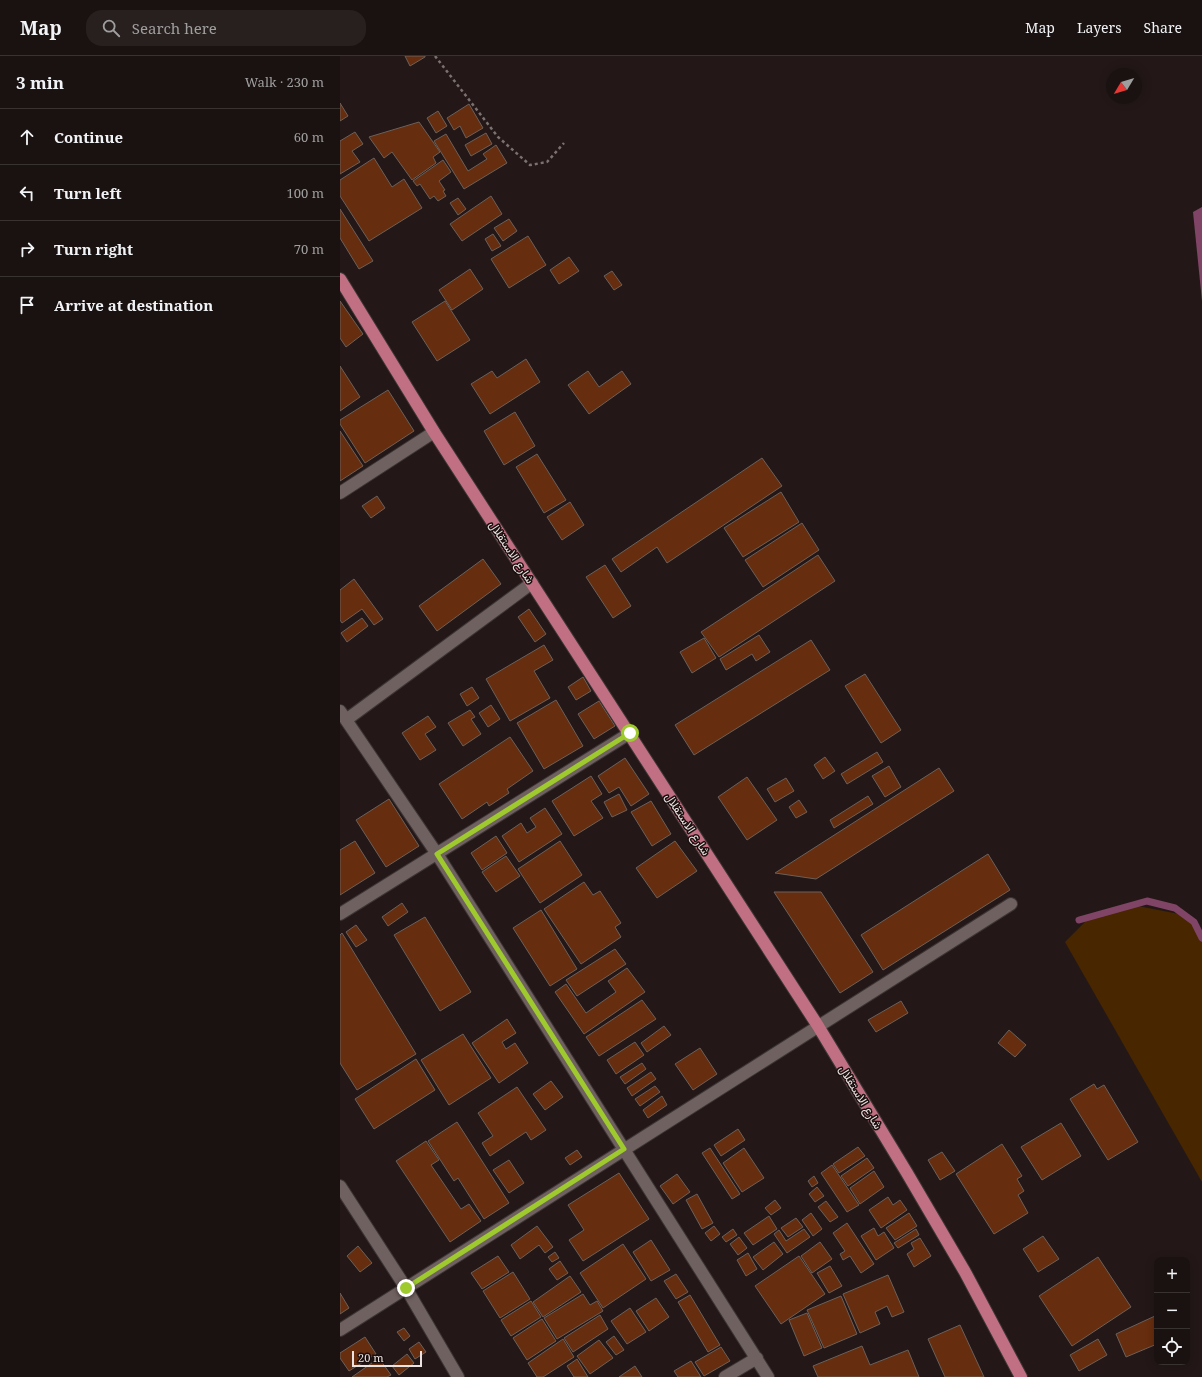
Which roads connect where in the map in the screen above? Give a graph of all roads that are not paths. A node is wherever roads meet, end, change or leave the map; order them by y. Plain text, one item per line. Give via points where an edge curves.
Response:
1 (340, 279) edge
2 (434, 432) junction
3 (340, 493) edge
4 (532, 583) junction
5 (343, 715) edge
6 (630, 733) junction
7 (437, 854) junction
8 (1011, 904) dead end
9 (340, 914) edge
10 (818, 1026) junction
11 (624, 1149) junction
12 (340, 1186) edge
13 (406, 1288) junction
14 (340, 1330) edge
15 (757, 1358) junction
16 (458, 1377) edge
17 (725, 1377) edge
18 (768, 1377) edge
19 (1021, 1377) edge

1 - 2 highway, شارع الاستقلال
2 - 3 street
2 - 4 highway, شارع الاستقلال
4 - 5 street
4 - 6 highway, شارع الاستقلال
5 - 7 street
6 - 7 street
6 - 10 highway, شارع الاستقلال
7 - 9 street
7 - 11 street
8 - 10 street
10 - 11 street
10 - 19 highway, شارع الاستقلال via 961,1266
11 - 13 street
11 - 15 street
12 - 13 street
13 - 14 street
13 - 16 street
15 - 17 street
15 - 18 street

